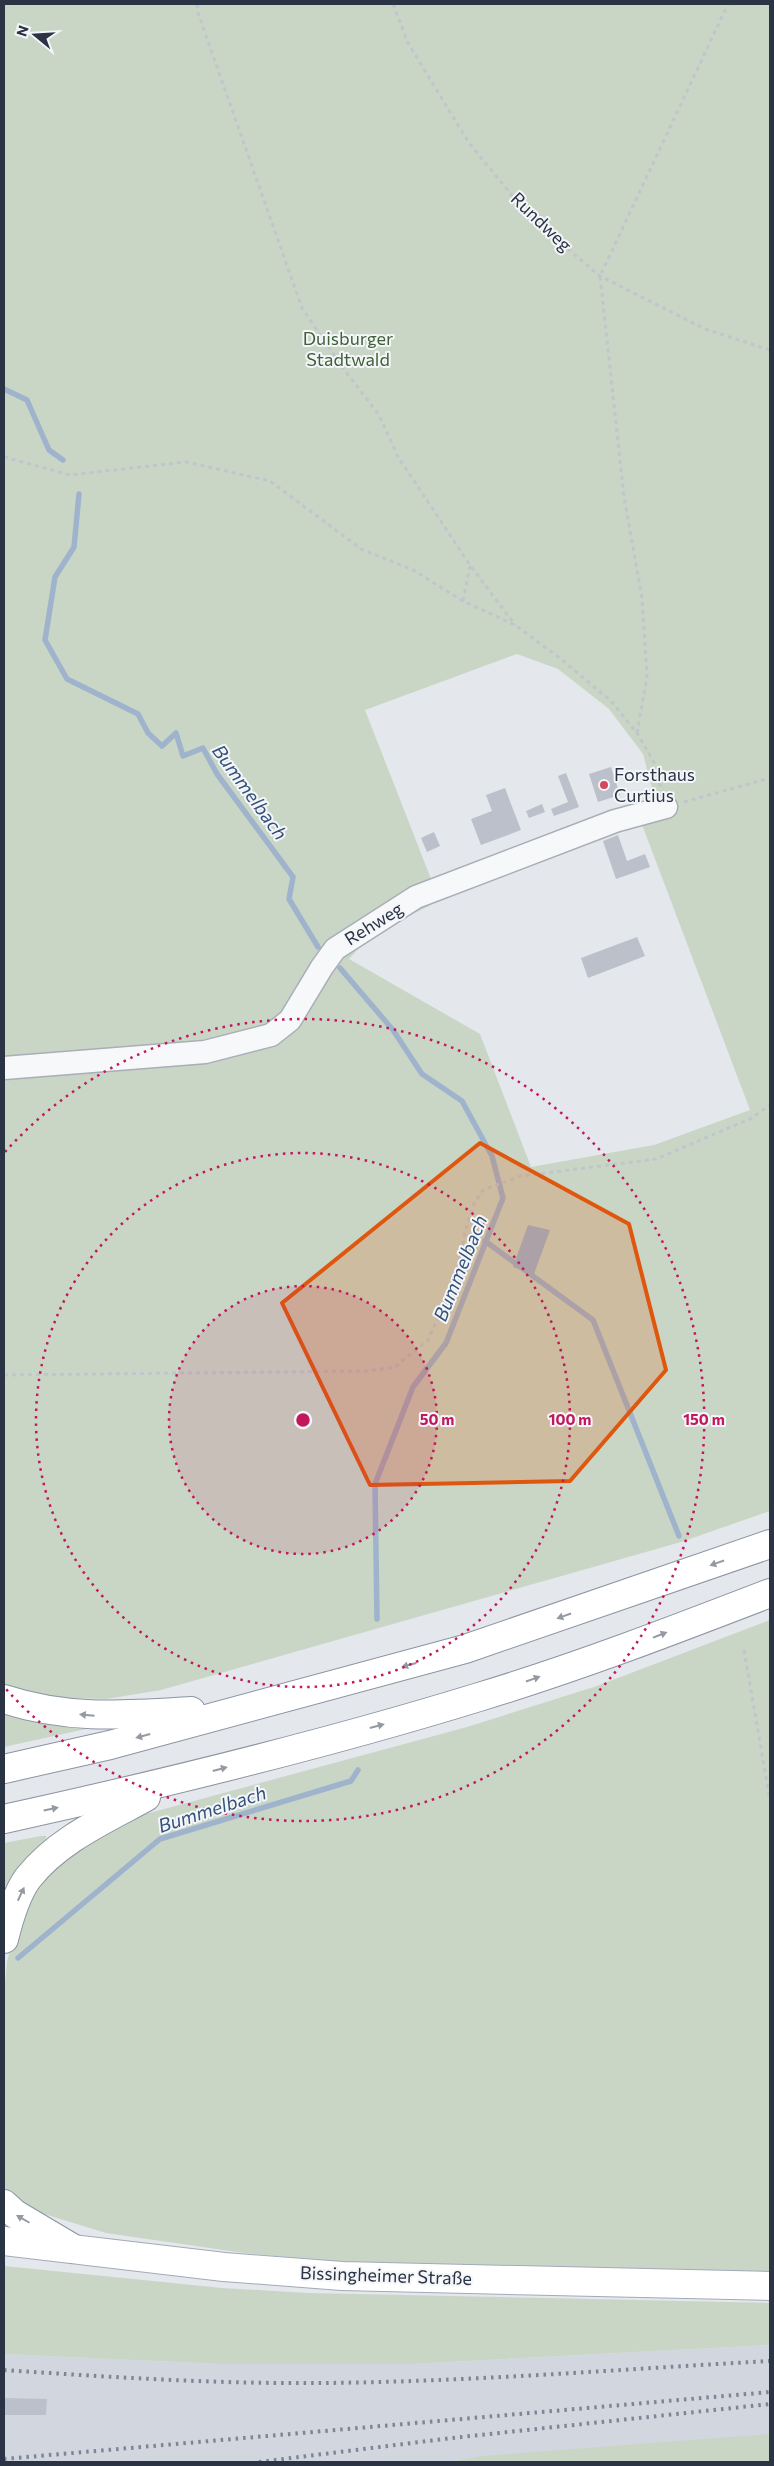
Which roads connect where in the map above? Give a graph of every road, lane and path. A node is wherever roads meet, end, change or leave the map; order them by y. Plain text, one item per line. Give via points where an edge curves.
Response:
1 (197, 4) edge
2 (393, 4) edge
3 (728, 4) edge
4 (600, 276) junction
5 (770, 350) edge
6 (4, 457) edge
7 (470, 565) junction
8 (463, 601) junction
9 (515, 625) junction
10 (637, 733) junction
11 (770, 778) edge
12 (666, 807) junction
13 (4, 1068) edge
14 (770, 1105) edge
15 (4, 1375) edge
16 (770, 1544) edge
17 (770, 1593) edge
18 (744, 1650) dead end
19 (4, 1699) edge
20 (258, 1706) junction
21 (4, 1769) edge
22 (173, 1782) junction
23 (770, 1800) edge
24 (4, 1819) edge
25 (4, 1939) edge
26 (4, 2204) edge
27 (4, 2241) edge
28 (74, 2249) junction
29 (770, 2286) edge

1 - 7 path via 302,308 379,415 398,457
2 - 4 path, Rundweg via 408,43 469,143 529,216
3 - 4 path
4 - 5 path, Rundweg via 705,329
4 - 10 path via 624,497 642,598 647,677
6 - 8 path via 70,475 186,462 270,481 361,549 413,570
7 - 8 path
7 - 9 path
8 - 9 path
9 - 10 path via 611,701
10 - 12 path via 655,764
11 - 12 path
12 - 13 lane, Rehweg via 614,821 416,898 335,949 290,1020 271,1034 205,1052
14 - 15 path via 752,1118 656,1159 521,1176 484,1190 474,1204 465,1232 456,1278 428,1340 394,1366 367,1371
16 -> 20 main road via 465,1649
22 -> 17 main road via 479,1698 614,1652
18 - 23 path
20 -> 19 main road via 108,1716 70,1713
20 -> 21 main road
24 -> 22 main road
25 -> 22 main road via 27,1879 50,1855 79,1834
28 -> 26 main road
27 - 28 main road, Bissingheimer Straße
28 - 29 main road, Bissingheimer Straße via 224,2267 342,2276

